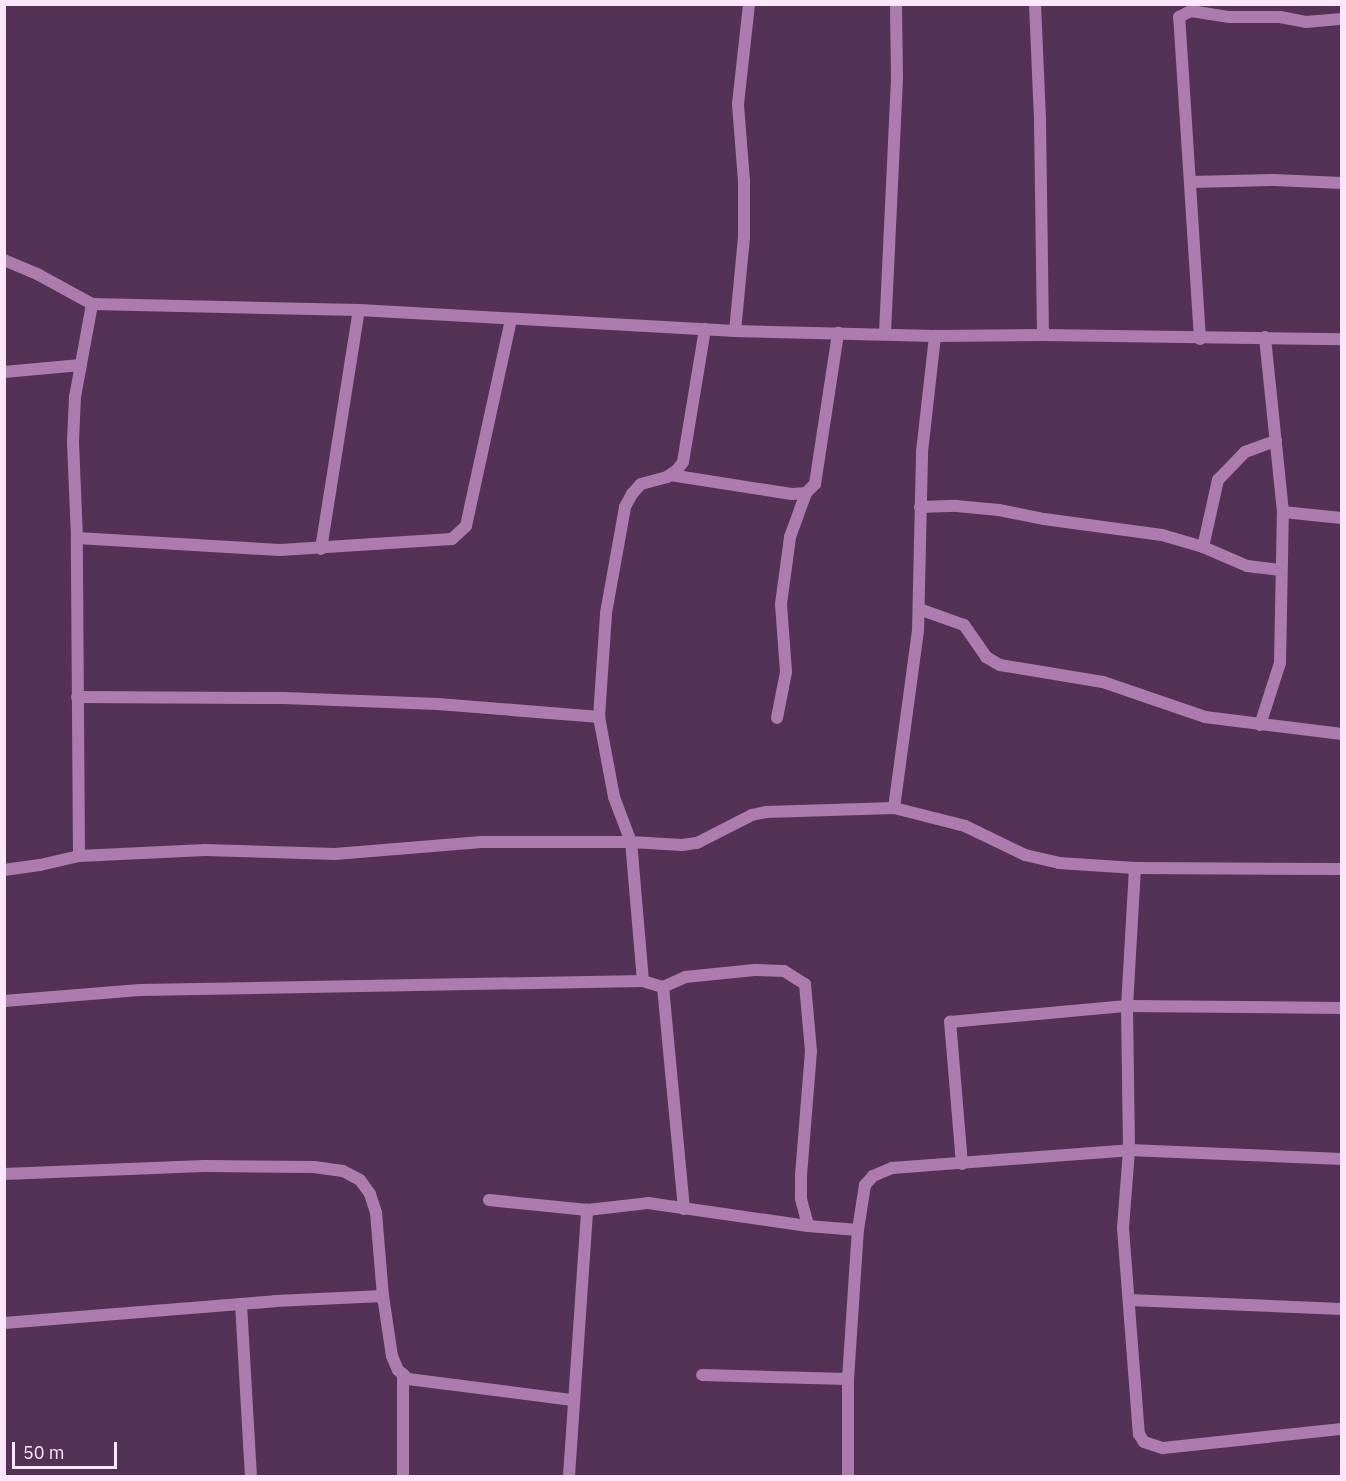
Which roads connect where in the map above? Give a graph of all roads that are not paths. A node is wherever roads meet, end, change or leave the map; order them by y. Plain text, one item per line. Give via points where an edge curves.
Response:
1 (749, 4) edge
2 (896, 4) edge
3 (1035, 4) edge
4 (1341, 19) edge
5 (1191, 182) junction
6 (1341, 183) edge
7 (4, 260) edge
8 (92, 304) junction
9 (359, 310) junction
10 (511, 320) junction
11 (705, 329) junction
12 (735, 331) junction
13 (838, 333) junction
14 (885, 333) junction
15 (1043, 334) junction
16 (935, 336) junction
17 (1264, 337) junction
18 (1200, 339) junction
19 (1341, 339) edge
20 (81, 365) junction
21 (4, 372) edge
22 (1276, 441) junction
23 (670, 475) junction
24 (806, 493) junction
25 (920, 507) junction
26 (1283, 512) junction
27 (1341, 518) edge
28 (76, 538) junction
29 (1203, 547) junction
30 (321, 549) junction
31 (1281, 570) junction
32 (919, 609) junction
33 (77, 697) junction
34 (599, 717) junction
35 (777, 718) dead end
36 (1260, 725) junction
37 (1341, 734) edge
38 (894, 808) junction
39 (631, 842) junction
40 (79, 856) junction
41 (1135, 868) junction
42 (1341, 869) edge
43 (4, 870) edge
44 (643, 981) junction
45 (663, 987) junction
46 (4, 1001) edge
47 (1127, 1006) junction
48 (1341, 1008) edge
49 (1129, 1150) junction
50 (1341, 1159) edge
51 (962, 1164) junction
52 (4, 1174) edge
53 (489, 1200) dead end
54 (684, 1209) junction
55 (587, 1210) junction
56 (807, 1226) junction
57 (858, 1230) junction
58 (383, 1296) junction
59 (1129, 1300) junction
60 (241, 1304) junction
61 (1341, 1309) edge
62 (4, 1323) edge
63 (403, 1374) junction
64 (702, 1375) dead end
65 (848, 1379) junction
66 (573, 1400) junction
67 (1341, 1429) edge
68 (251, 1476) edge
69 (403, 1476) edge
70 (568, 1476) edge
71 (848, 1476) edge

1 - 12 street via 738,104 744,237
2 - 14 street via 897,78
3 - 15 street
4 - 5 street via 1306,22 1191,11 1179,17
5 - 6 street
5 - 18 street
7 - 8 street
8 - 9 street
8 - 20 street
9 - 10 street
9 - 30 street
10 - 11 street
10 - 30 street via 466,526 452,539 436,542
11 - 12 street
11 - 23 street via 683,462
12 - 13 street
13 - 14 street
13 - 24 street via 815,484
14 - 16 street
15 - 16 street
15 - 18 street
16 - 25 street
17 - 18 street
17 - 19 street
17 - 22 street
20 - 21 street
20 - 28 street via 73,441
22 - 26 street
22 - 29 street via 1245,452 1218,480
23 - 24 street
23 - 34 street via 641,484 625,507 606,613
24 - 35 street via 790,537 781,603 786,672
25 - 29 street via 999,510 1162,535
25 - 32 street
26 - 27 street
26 - 31 street
28 - 30 street
28 - 33 street
29 - 31 street via 1247,566
31 - 36 street via 1280,663
32 - 36 street via 964,625 986,657 1000,665 1102,682 1205,717
32 - 38 street
33 - 34 street via 284,698 438,704
33 - 40 street
34 - 39 street via 614,797
36 - 37 street
38 - 39 street via 766,812 752,815 697,843 667,846
38 - 41 street via 965,826 1041,860
39 - 40 street via 482,842 335,854 205,850
39 - 44 street
40 - 43 street
41 - 42 street
41 - 47 street
44 - 45 street
44 - 46 street via 140,990
45 - 54 street
45 - 56 street via 685,977 755,970 784,971 805,984 811,1051 801,1199
47 - 48 street
47 - 49 street
47 - 51 street via 950,1022
49 - 50 street
49 - 51 street
49 - 59 street via 1123,1228
51 - 57 street via 892,1168 873,1176 865,1185
52 - 58 street via 204,1166 344,1171 360,1180 376,1213
53 - 55 street
54 - 55 street via 648,1203
54 - 56 street
55 - 66 street
56 - 57 street
57 - 65 street
58 - 60 street
58 - 63 street via 392,1356
59 - 61 street
59 - 67 street via 1138,1425 1144,1443 1163,1448
60 - 62 street
60 - 68 street
63 - 66 street via 408,1379
63 - 69 street
64 - 65 street
65 - 71 street
66 - 70 street

